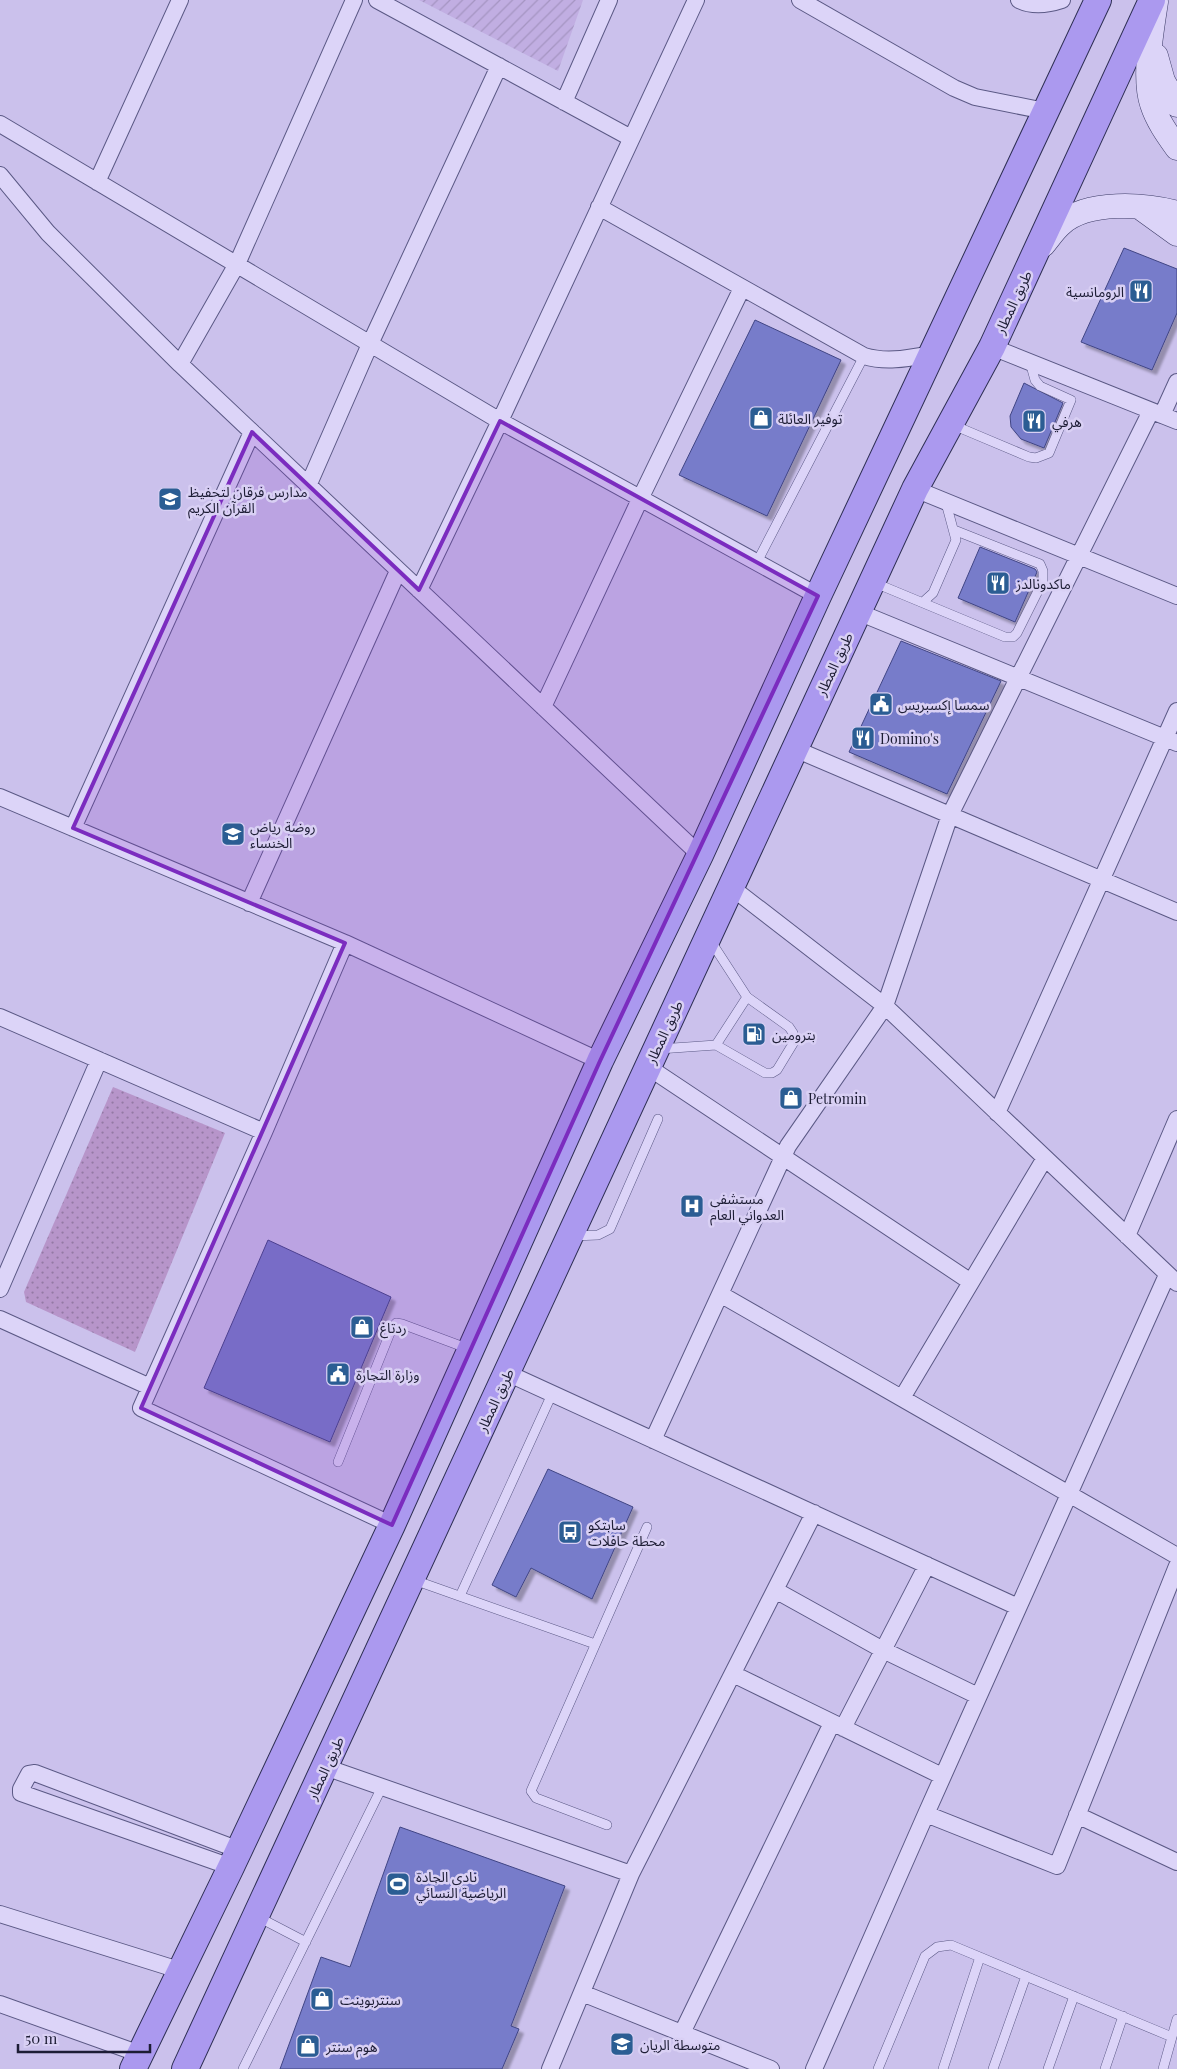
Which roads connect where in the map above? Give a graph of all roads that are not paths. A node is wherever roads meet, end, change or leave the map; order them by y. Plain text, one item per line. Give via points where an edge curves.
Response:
1 (180, 0) edge
2 (354, 0) edge
3 (377, 0) edge
4 (609, 0) edge
5 (696, 0) edge
6 (800, 0) edge
7 (1018, 0) edge
8 (1062, 0) edge
9 (1098, 0) edge
10 (1154, 0) edge
11 (1151, 37) junction
12 (499, 66) junction
13 (1170, 84) edge
14 (564, 102) junction
15 (1177, 105) edge
16 (1045, 111) junction
17 (0, 124) edge
18 (631, 138) junction
19 (1177, 148) edge
20 (0, 175) edge
21 (98, 182) junction
22 (600, 207) junction
23 (1140, 207) junction
24 (1177, 213) edge
25 (1177, 234) edge
26 (1034, 256) junction
27 (237, 264) junction
28 (742, 288) junction
29 (370, 344) junction
30 (992, 347) junction
31 (932, 354) junction
32 (864, 356) junction
33 (1030, 362) junction
34 (180, 364) junction
35 (1177, 382) edge
36 (1156, 413) junction
37 (500, 421) junction
38 (1177, 421) edge
39 (951, 424) junction
40 (252, 432) junction
41 (308, 486) junction
42 (915, 489) junction
43 (641, 497) junction
44 (946, 503) junction
45 (954, 530) junction
46 (1078, 555) junction
47 (758, 562) junction
48 (398, 571) junction
49 (872, 582) junction
50 (419, 590) junction
51 (818, 596) junction
52 (1177, 596) edge
53 (924, 602) junction
54 (858, 612) junction
55 (1018, 678) junction
56 (543, 707) junction
57 (1177, 711) edge
58 (1171, 741) edge
59 (795, 749) junction
60 (0, 797) edge
61 (950, 815) junction
62 (72, 828) junction
63 (700, 855) junction
64 (1102, 880) junction
65 (732, 887) junction
66 (249, 903) junction
67 (1177, 912) edge
68 (708, 937) junction
69 (346, 943) junction
70 (747, 997) junction
71 (884, 1006) junction
72 (0, 1017) edge
73 (716, 1045) junction
74 (652, 1058) junction
75 (99, 1060) junction
76 (600, 1061) junction
77 (997, 1113) junction
78 (658, 1120) dead end
79 (1177, 1120) edge
80 (264, 1132) junction
81 (783, 1156) junction
82 (1045, 1158) junction
83 (1127, 1236) junction
84 (570, 1237) junction
85 (1172, 1279) edge
86 (971, 1282) junction
87 (0, 1289) edge
88 (720, 1294) junction
89 (0, 1319) edge
90 (472, 1350) junction
91 (507, 1373) junction
92 (150, 1387) junction
93 (552, 1394) junction
94 (902, 1398) junction
95 (653, 1440) junction
96 (338, 1462) dead end
97 (1069, 1494) junction
98 (814, 1513) junction
99 (392, 1525) junction
100 (648, 1527) dead end
101 (1177, 1556) edge
102 (927, 1565) junction
103 (1177, 1566) edge
104 (412, 1579) junction
105 (775, 1590) junction
106 (460, 1596) junction
107 (1018, 1606) junction
108 (595, 1644) junction
109 (883, 1650) junction
110 (732, 1674) junction
111 (978, 1696) junction
112 (837, 1726) junction
113 (325, 1767) junction
114 (942, 1776) junction
115 (382, 1787) junction
116 (84, 1792) junction
117 (76, 1812) junction
118 (926, 1814) junction
119 (1077, 1815) junction
120 (607, 1825) dead end
121 (235, 1859) junction
122 (1177, 1862) edge
123 (631, 1874) junction
124 (0, 1914) edge
125 (256, 1916) junction
126 (306, 1942) junction
127 (980, 1957) junction
128 (182, 1971) junction
129 (1026, 1976) junction
130 (582, 1993) junction
131 (1074, 1996) junction
132 (0, 2004) edge
133 (1123, 2016) junction
134 (1177, 2019) edge
135 (682, 2033) junction
136 (1172, 2037) junction
137 (137, 2062) edge
138 (186, 2069) edge
139 (243, 2069) edge
140 (550, 2069) edge
141 (771, 2069) edge
142 (814, 2069) edge
143 (878, 2069) edge
144 (943, 2069) edge
145 (993, 2069) edge
146 (1048, 2069) edge
147 (1105, 2069) edge
148 (1163, 2069) edge

1 - 21 street
2 - 27 street
3 - 12 street
4 - 14 street
5 - 18 street
6 - 16 street via 954,88 975,97
7 - 8 street via 1041,5
9 - 16 main road
10 - 11 main road
10 - 26 main road, طريق المطار
11 - 13 main road
11 - 19 main road via 1151,103
12 - 14 street
12 - 29 street
13 - 15 main road
14 - 18 street
16 - 31 main road
17 - 21 street
18 - 22 street
20 - 34 street via 48,234
21 - 27 street
22 - 28 street
22 - 37 street
23 - 24 main road
23 - 25 main road
23 - 26 main road via 1111,206 1082,212 1062,223
26 - 30 main road, طريق المطار
27 - 29 street
27 - 34 street
28 - 32 street
28 - 43 street
29 - 37 street
29 - 41 street
30 - 33 street
30 - 39 main road, طريق المطار
31 - 32 street via 894,360
31 - 51 main road
32 - 47 lane
33 - 36 street
33 - 39 lane via 1040,386 1071,400 1049,453 1029,457
34 - 40 street
35 - 36 street
36 - 38 street
36 - 46 street
37 - 43 street
37 - 50 street
39 - 42 main road, طريق المطار
40 - 41 street
40 - 62 street
41 - 48 street
42 - 44 street
42 - 49 main road, طريق المطار
43 - 47 street
43 - 56 street
44 - 45 lane
44 - 46 street
45 - 53 lane via 956,540 933,593
45 - 53 lane via 1040,564 1042,581 1013,637
46 - 52 street
46 - 55 street
47 - 51 street
48 - 50 street
48 - 66 street
49 - 53 lane
49 - 54 main road, طريق المطار
50 - 56 street
51 - 63 main road
54 - 55 street
54 - 59 main road, طريق المطار
55 - 58 street
55 - 61 street
56 - 63 street
57 - 58 street
58 - 64 street
59 - 61 street
59 - 65 main road, طريق المطار
60 - 62 street
61 - 64 street
61 - 71 street
62 - 66 street
63 - 76 main road
64 - 67 street
64 - 77 street
65 - 68 main road, طريق المطار
65 - 71 street
66 - 69 street
68 - 70 lane
68 - 74 main road, طريق المطار
69 - 76 street
69 - 80 street
70 - 73 lane
70 - 73 lane via 793,1033 794,1042 777,1070 765,1073
71 - 77 street
71 - 81 street
72 - 75 street
73 - 74 lane
74 - 81 street
74 - 84 main road, طريق المطار
75 - 80 street
75 - 87 street
76 - 90 main road
77 - 82 street
78 - 84 lane via 610,1229 598,1234
79 - 83 street
80 - 92 street
81 - 86 street
81 - 88 street
82 - 83 street
82 - 86 street
83 - 85 street
84 - 91 main road, طريق المطار
85 - 97 street
86 - 94 street
88 - 94 street
88 - 95 street
89 - 92 street
90 - 96 lane via 396,1323
90 - 99 main road
91 - 93 street
91 - 104 main road, طريق المطار
92 - 99 street via 141,1408
93 - 95 street
93 - 106 lane
94 - 97 street
95 - 98 street
97 - 101 street
97 - 107 street
98 - 102 street
98 - 105 street
99 - 121 main road
100 - 108 lane
102 - 107 street
102 - 109 street
103 - 119 street
104 - 106 lane
104 - 113 main road, طريق المطار
105 - 109 street
105 - 110 street
106 - 108 lane
107 - 111 street
108 - 120 lane via 531,1791 536,1798
109 - 111 street
109 - 112 street
110 - 112 street
110 - 123 street
111 - 114 street
112 - 114 street
112 - 135 street
113 - 115 street
113 - 125 main road, طريق المطار
114 - 118 street
115 - 123 street
115 - 126 lane
116 - 117 street
116 - 117 street via 35,1773 30,1774 21,1789 21,1793
116 - 121 street
117 - 121 street
118 - 119 street via 1056,1866
118 - 142 street
119 - 122 street
121 - 128 main road
123 - 130 street
124 - 128 street
125 - 126 lane
125 - 138 main road, طريق المطار
126 - 139 lane
127 - 129 lane
127 - 143 lane via 952,1945 937,1947 925,1956
127 - 144 lane
128 - 137 main road
129 - 131 lane
129 - 145 lane
130 - 135 street
130 - 140 street
131 - 133 lane
131 - 146 lane
132 - 137 street
133 - 136 lane
133 - 147 lane
134 - 136 lane
135 - 141 street
136 - 148 lane

